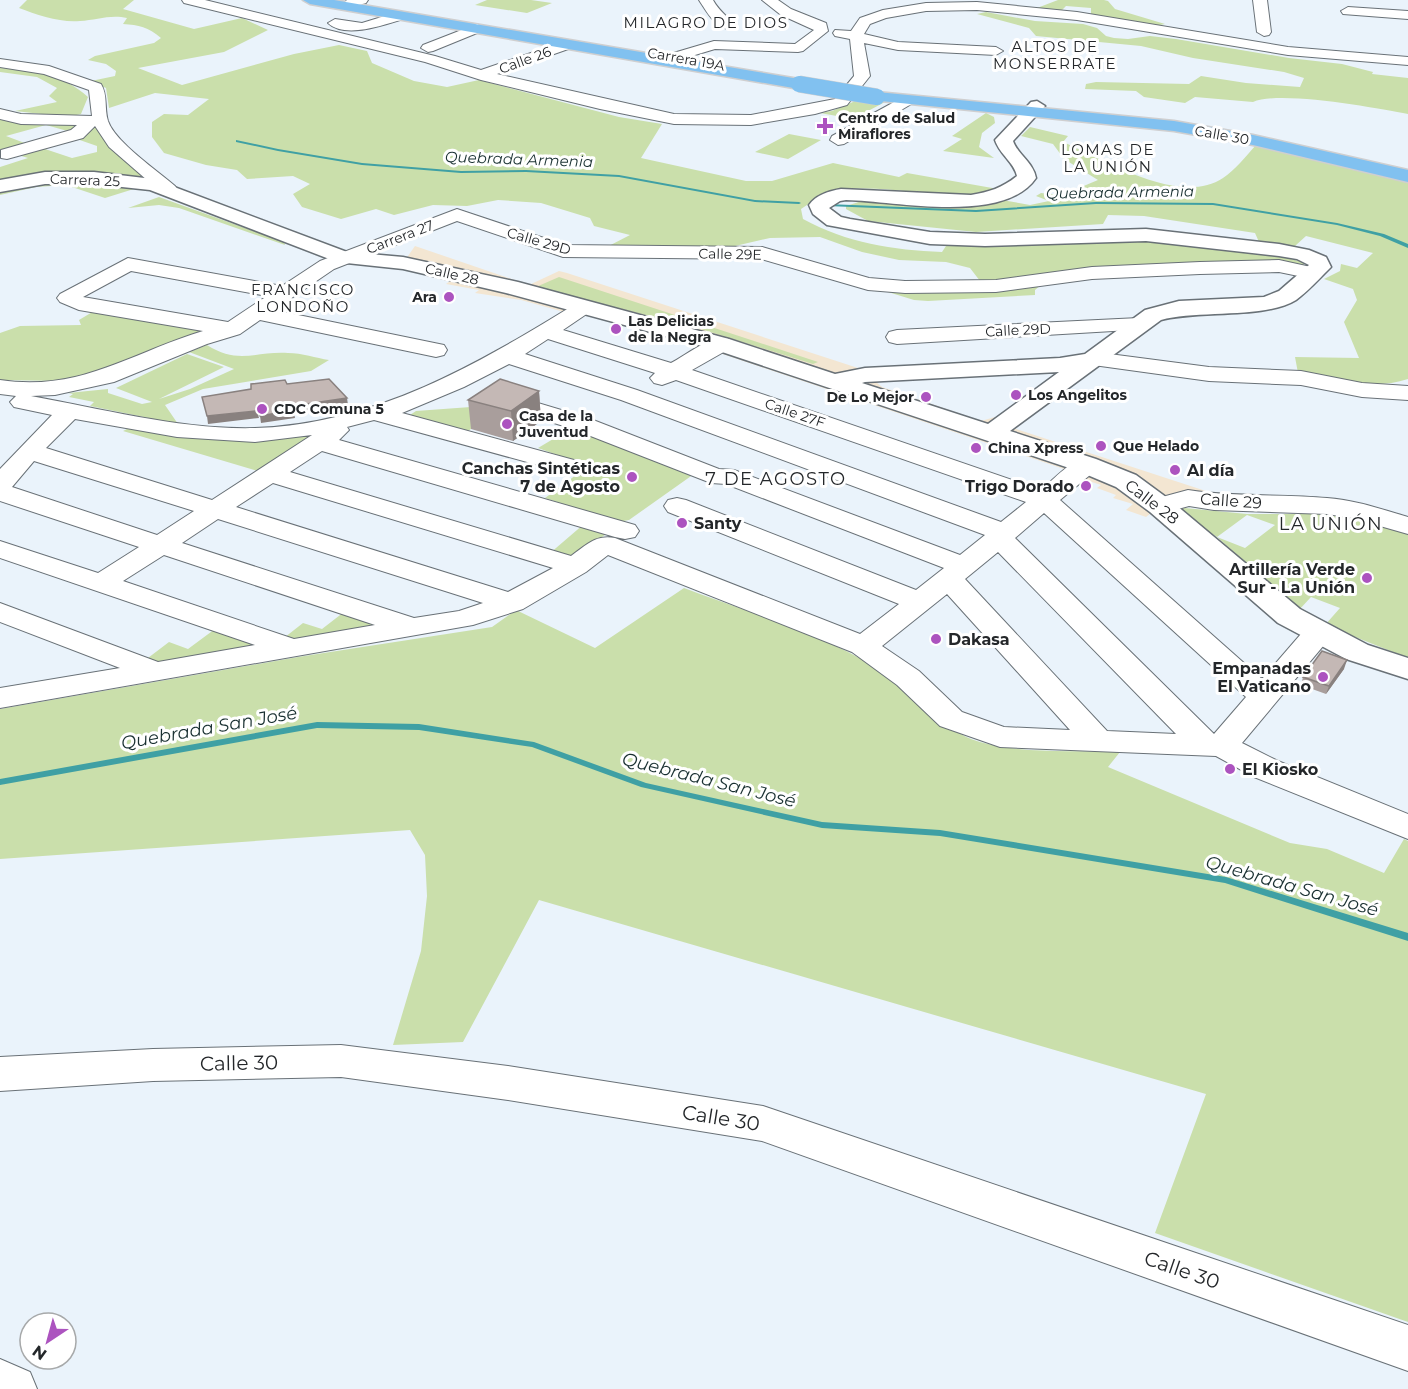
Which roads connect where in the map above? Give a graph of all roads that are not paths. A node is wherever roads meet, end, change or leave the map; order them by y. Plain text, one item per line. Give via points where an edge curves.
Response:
1 (189, 0) edge
2 (310, 0) edge
3 (336, 0) edge
4 (706, 0) edge
5 (770, 0) edge
6 (1260, 0) edge
7 (231, 1) edge
8 (356, 1) edge
9 (814, 8) dead end
10 (1347, 11) edge
11 (398, 15) junction
12 (1408, 15) edge
13 (322, 20) dead end
14 (729, 26) dead end
15 (477, 28) junction
16 (300, 29) junction
17 (822, 31) junction
18 (1264, 32) dead end
19 (856, 35) junction
20 (569, 44) junction
21 (428, 48) dead end
22 (996, 51) dead end
23 (675, 57) junction
24 (1408, 61) edge
25 (0, 63) edge
26 (481, 75) junction
27 (803, 82) junction
28 (880, 95) junction
29 (907, 100) junction
30 (1035, 109) junction
31 (0, 114) edge
32 (96, 122) junction
33 (837, 140) dead end
34 (2, 157) edge
35 (1408, 169) edge
36 (1408, 176) edge
37 (0, 186) edge
38 (169, 190) junction
39 (457, 215) joint
40 (624, 253) joint
41 (344, 258) junction
42 (1313, 273) junction
43 (284, 293) junction
44 (584, 306) junction
45 (256, 313) junction
46 (1139, 324) junction
47 (232, 329) junction
48 (544, 331) junction
49 (897, 337) dead end
50 (721, 344) junction
51 (436, 350) dead end
52 (507, 356) junction
53 (1094, 359) junction
54 (673, 371) junction
55 (832, 380) junction
56 (1408, 393) edge
57 (15, 395) edge
58 (629, 395) junction
59 (463, 396) junction
60 (70, 410) junction
61 (374, 413) junction
62 (579, 423) junction
63 (990, 434) junction
64 (320, 442) junction
65 (29, 451) junction
66 (1087, 465) junction
67 (576, 468) dead end
68 (271, 474) junction
69 (1126, 481) junction
70 (0, 485) edge
71 (0, 492) edge
72 (1188, 498) junction
73 (1045, 500) junction
74 (677, 506) dead end
75 (1160, 506) junction
76 (216, 508) junction
77 (1408, 526) edge
78 (625, 531) dead end
79 (1002, 535) junction
80 (158, 546) junction
81 (0, 549) edge
82 (576, 566) junction
83 (957, 572) junction
84 (100, 584) junction
85 (920, 602) junction
86 (513, 603) junction
87 (0, 612) edge
88 (412, 627) junction
89 (1318, 633) junction
90 (863, 646) junction
91 (289, 647) junction
92 (1408, 669) edge
93 (153, 670) junction
94 (1263, 696) junction
95 (0, 698) edge
96 (1096, 740) junction
97 (1213, 745) junction
98 (1408, 827) edge
99 (0, 1074) edge
100 (1408, 1348) edge
101 (0, 1383) edge
102 (12, 1389) edge

1 - 16 street
2 - 11 main road, Carrera 19A
3 - 8 main road, Carrera 19A
4 - 14 street via 715,15
5 - 9 street
5 - 17 street via 786,12 821,26
6 - 18 street
7 - 16 street
8 - 23 main road, Carrera 19A
10 - 12 street
11 - 13 street via 363,27
11 - 15 main road, Carrera 19A
15 - 20 main road, Carrera 19A
15 - 21 street
16 - 26 street
17 - 19 street
17 - 23 street via 798,48 714,45
19 - 22 street via 898,45
19 - 24 street via 865,21 883,14 926,7 977,6 1077,16 1288,51
19 - 26 street via 862,76 841,102 751,120 674,119
20 - 26 street, Calle 26
20 - 27 main road, Carrera 19A
23 - 27 main road, Carrera 19A
25 - 32 street via 39,68 96,87
27 - 28 main road, Carrera 19A, bridge
28 - 29 main road, Carrera 19A
28 - 30 main road, Carrera 19A
29 - 30 main road, Carrera 19A
29 - 33 street
30 - 35 main road, Calle 30 via 1120,114 1239,131
30 - 36 main road, Calle 30 via 1219,134
30 - 42 street via 1004,140 1006,148 1026,168 1027,178 1019,188 1003,196 984,200 877,194 836,196 819,205 820,210 850,225 930,238 1146,235 1279,249 1319,261 1320,267
31 - 32 street via 21,119
32 - 34 street via 77,134
32 - 38 street, Calle 28
37 - 38 street, Carrera 25 via 45,178 94,178
38 - 41 street, Calle 28
39 - 40 street, Calle 29D via 563,250
39 - 41 street, Carrera 27
40 - 42 street, Calle 29E via 762,253 868,284 905,287 996,286 1092,273 1211,267 1279,266
41 - 43 street, Carrera 27
41 - 44 street, Calle 28 via 402,263
42 - 46 street via 1287,296 1266,303 1179,308 1153,315
43 - 45 street, Carrera 27
43 - 47 street via 128,264 66,298 86,306
44 - 48 street
44 - 50 street, Calle 28
45 - 47 street, Carrera 27
45 - 51 street
46 - 49 street, Calle 29D
46 - 53 street
47 - 57 street, Carrera 27 via 86,384
48 - 52 street
48 - 54 street, Calle 27F
50 - 54 street
50 - 55 street, Calle 28
52 - 58 street
52 - 59 street
53 - 55 street, Calle 28 via 1060,365
53 - 56 street via 1209,374 1301,378 1362,390
53 - 63 street
54 - 58 street
54 - 73 street, Calle 27F
55 - 63 street, Calle 28
57 - 60 street
58 - 62 street
58 - 79 street
59 - 61 street
59 - 62 street via 507,400
60 - 61 street via 177,430 255,435 320,427
60 - 65 street
61 - 64 street
61 - 67 street
62 - 83 street via 723,476
63 - 66 street, Calle 28
64 - 68 street
64 - 78 street
65 - 70 street
65 - 76 street
66 - 69 street, Calle 28
66 - 73 street
68 - 76 street
68 - 82 street
69 - 72 street
69 - 75 street, Calle 28
71 - 80 street
72 - 75 street, Calle 29
72 - 77 street, Calle 29 via 1328,506
73 - 79 street
73 - 94 street
74 - 85 street
75 - 89 street, Calle 28 via 1289,616
76 - 80 street
76 - 86 street
79 - 83 street
79 - 97 street
80 - 84 street
80 - 88 street
81 - 84 street
82 - 86 street
82 - 90 street via 605,544
83 - 85 street
83 - 96 street
84 - 91 street
85 - 90 street
86 - 88 street via 463,619
87 - 93 street
88 - 91 street
89 - 92 street, Calle 28 via 1357,652
89 - 94 street
90 - 96 street via 908,678 951,719 1000,737
91 - 93 street
93 - 95 street
94 - 97 street
96 - 97 street
97 - 98 street
99 - 100 street, Calle 30 via 153,1065 341,1061 763,1124
101 - 102 street

